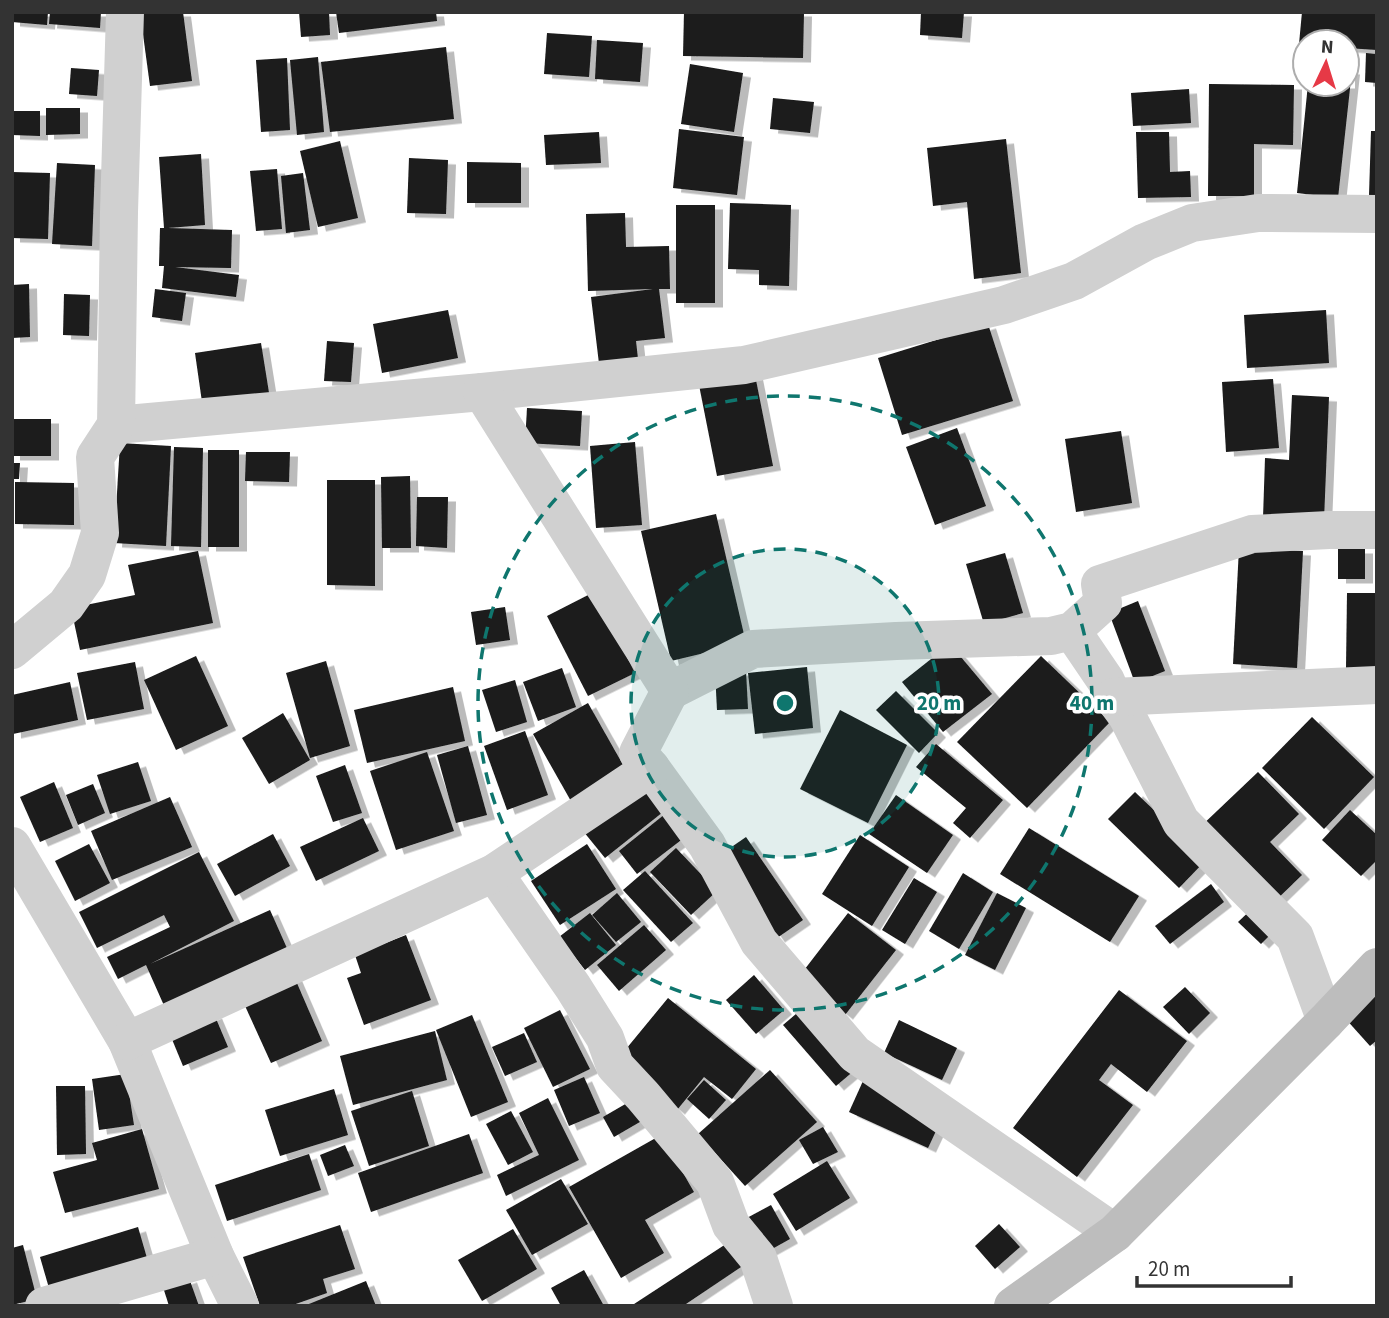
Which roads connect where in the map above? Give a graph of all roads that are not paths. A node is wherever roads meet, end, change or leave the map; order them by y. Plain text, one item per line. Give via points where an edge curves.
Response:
1 (125, 12) edge
2 (1377, 214) edge
3 (482, 392) junction
4 (116, 425) junction
5 (1377, 530) edge
6 (1072, 631) junction
7 (12, 650) edge
8 (1377, 685) edge
9 (670, 691) junction
10 (1113, 697) junction
11 (651, 768) junction
12 (12, 846) edge
13 (494, 873) junction
14 (1377, 967) edge
15 (1326, 1021) junction
16 (127, 1041) junction
17 (1115, 1233) junction
18 (215, 1256) junction
19 (44, 1306) edge
20 (240, 1306) edge
21 (774, 1306) edge
22 (1013, 1306) edge

1 - 4 street
2 - 3 street via 1258,213 1192,223 1145,242 1074,281 1004,305 744,365
3 - 4 street
3 - 9 street
4 - 7 street via 95,457 100,533 87,575 66,605
5 - 6 street via 1252,534 1138,571 1100,584 1103,603
6 - 9 street via 1051,636 753,649
6 - 10 street
8 - 10 street
9 - 11 street via 638,753
10 - 15 street via 1181,822 1295,937
11 - 13 street
11 - 17 street via 708,845 759,942 855,1054
12 - 16 street
13 - 16 street
13 - 21 street via 605,1038 615,1066 715,1182 732,1225 758,1258
14 - 15 street
15 - 17 street
16 - 18 street
17 - 22 street
18 - 19 street
18 - 20 street

